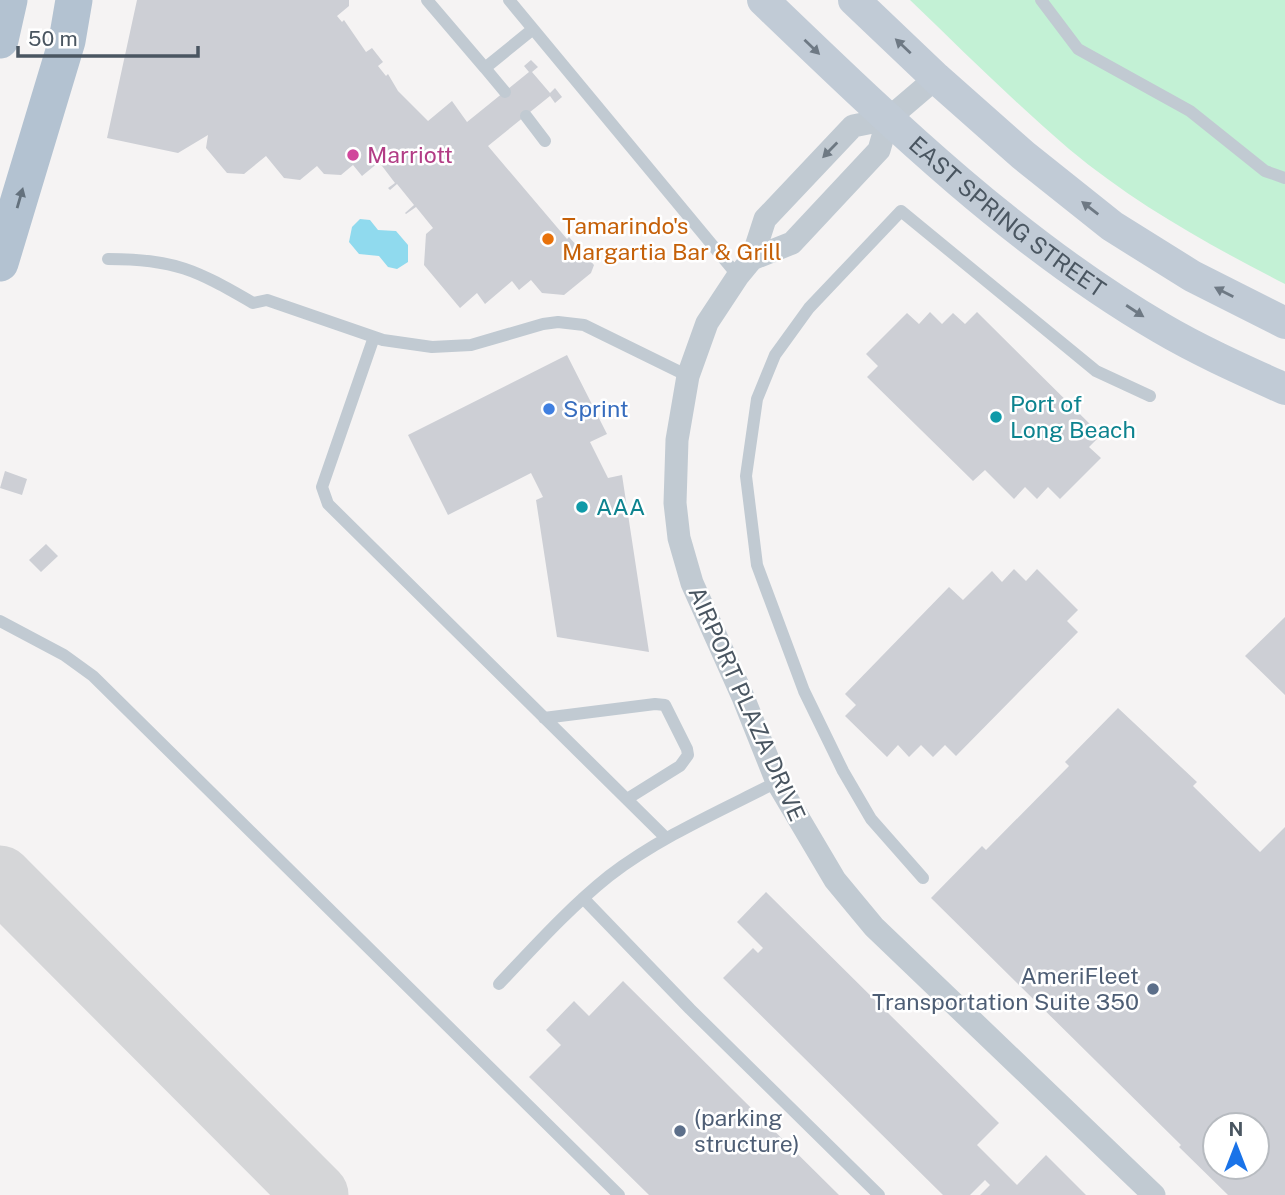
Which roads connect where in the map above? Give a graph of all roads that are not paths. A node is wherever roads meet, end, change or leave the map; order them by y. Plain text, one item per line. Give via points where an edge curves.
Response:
1 (9, 0) edge
2 (74, 0) edge
3 (427, 0) edge
4 (509, 0) edge
5 (763, 0) edge
6 (854, 0) edge
7 (1041, 0) edge
8 (533, 29) junction
9 (0, 40) edge
10 (485, 68) junction
11 (936, 78) junction
12 (505, 92) dead end
13 (526, 116) dead end
14 (888, 119) junction
15 (545, 141) dead end
16 (1285, 178) edge
17 (108, 259) dead end
18 (0, 263) edge
19 (745, 268) junction
20 (1285, 323) edge
21 (374, 337) junction
22 (688, 376) junction
23 (1285, 389) edge
24 (1150, 396) dead end
25 (0, 621) edge
26 (544, 718) junction
27 (777, 782) junction
28 (627, 799) junction
29 (666, 838) junction
30 (923, 878) dead end
31 (583, 898) junction
32 (499, 984) dead end
33 (619, 1195) edge
34 (879, 1195) edge
35 (1154, 1195) edge

1 - 9 main road
18 -> 2 main road
3 - 10 lane
4 - 8 lane
5 -> 14 main road, EAST SPRING STREET
11 -> 6 main road
7 - 16 lane via 1078,49 1190,111 1265,171
8 - 10 lane
8 - 19 lane
10 - 12 lane
11 - 14 street, AIRPORT PLAZA DRIVE
20 -> 11 main road via 1192,276 1112,226
13 - 15 lane
14 - 19 street via 879,149 792,243
14 -> 19 street, AIRPORT PLAZA DRIVE via 853,126 765,219
14 -> 23 main road, EAST SPRING STREET via 1071,270 1162,329
17 - 21 lane via 178,265 253,303 267,300
19 - 22 street, AIRPORT PLAZA DRIVE via 708,323
21 - 22 lane via 432,346 471,345 543,324 584,325
21 - 26 lane via 322,487 324,496
22 - 27 street, AIRPORT PLAZA DRIVE via 676,452 679,538 692,583
24 - 30 lane via 1096,371 901,211 809,307 775,355 757,399 746,475 757,565 804,691 843,771 871,819
25 - 33 lane via 64,655 102,684
26 - 28 lane
26 - 28 lane via 665,705 688,755 680,766
27 - 29 lane
27 - 35 street, AIRPORT PLAZA DRIVE via 835,880 874,927
28 - 29 lane
29 - 31 lane
31 - 32 lane
31 - 34 lane

